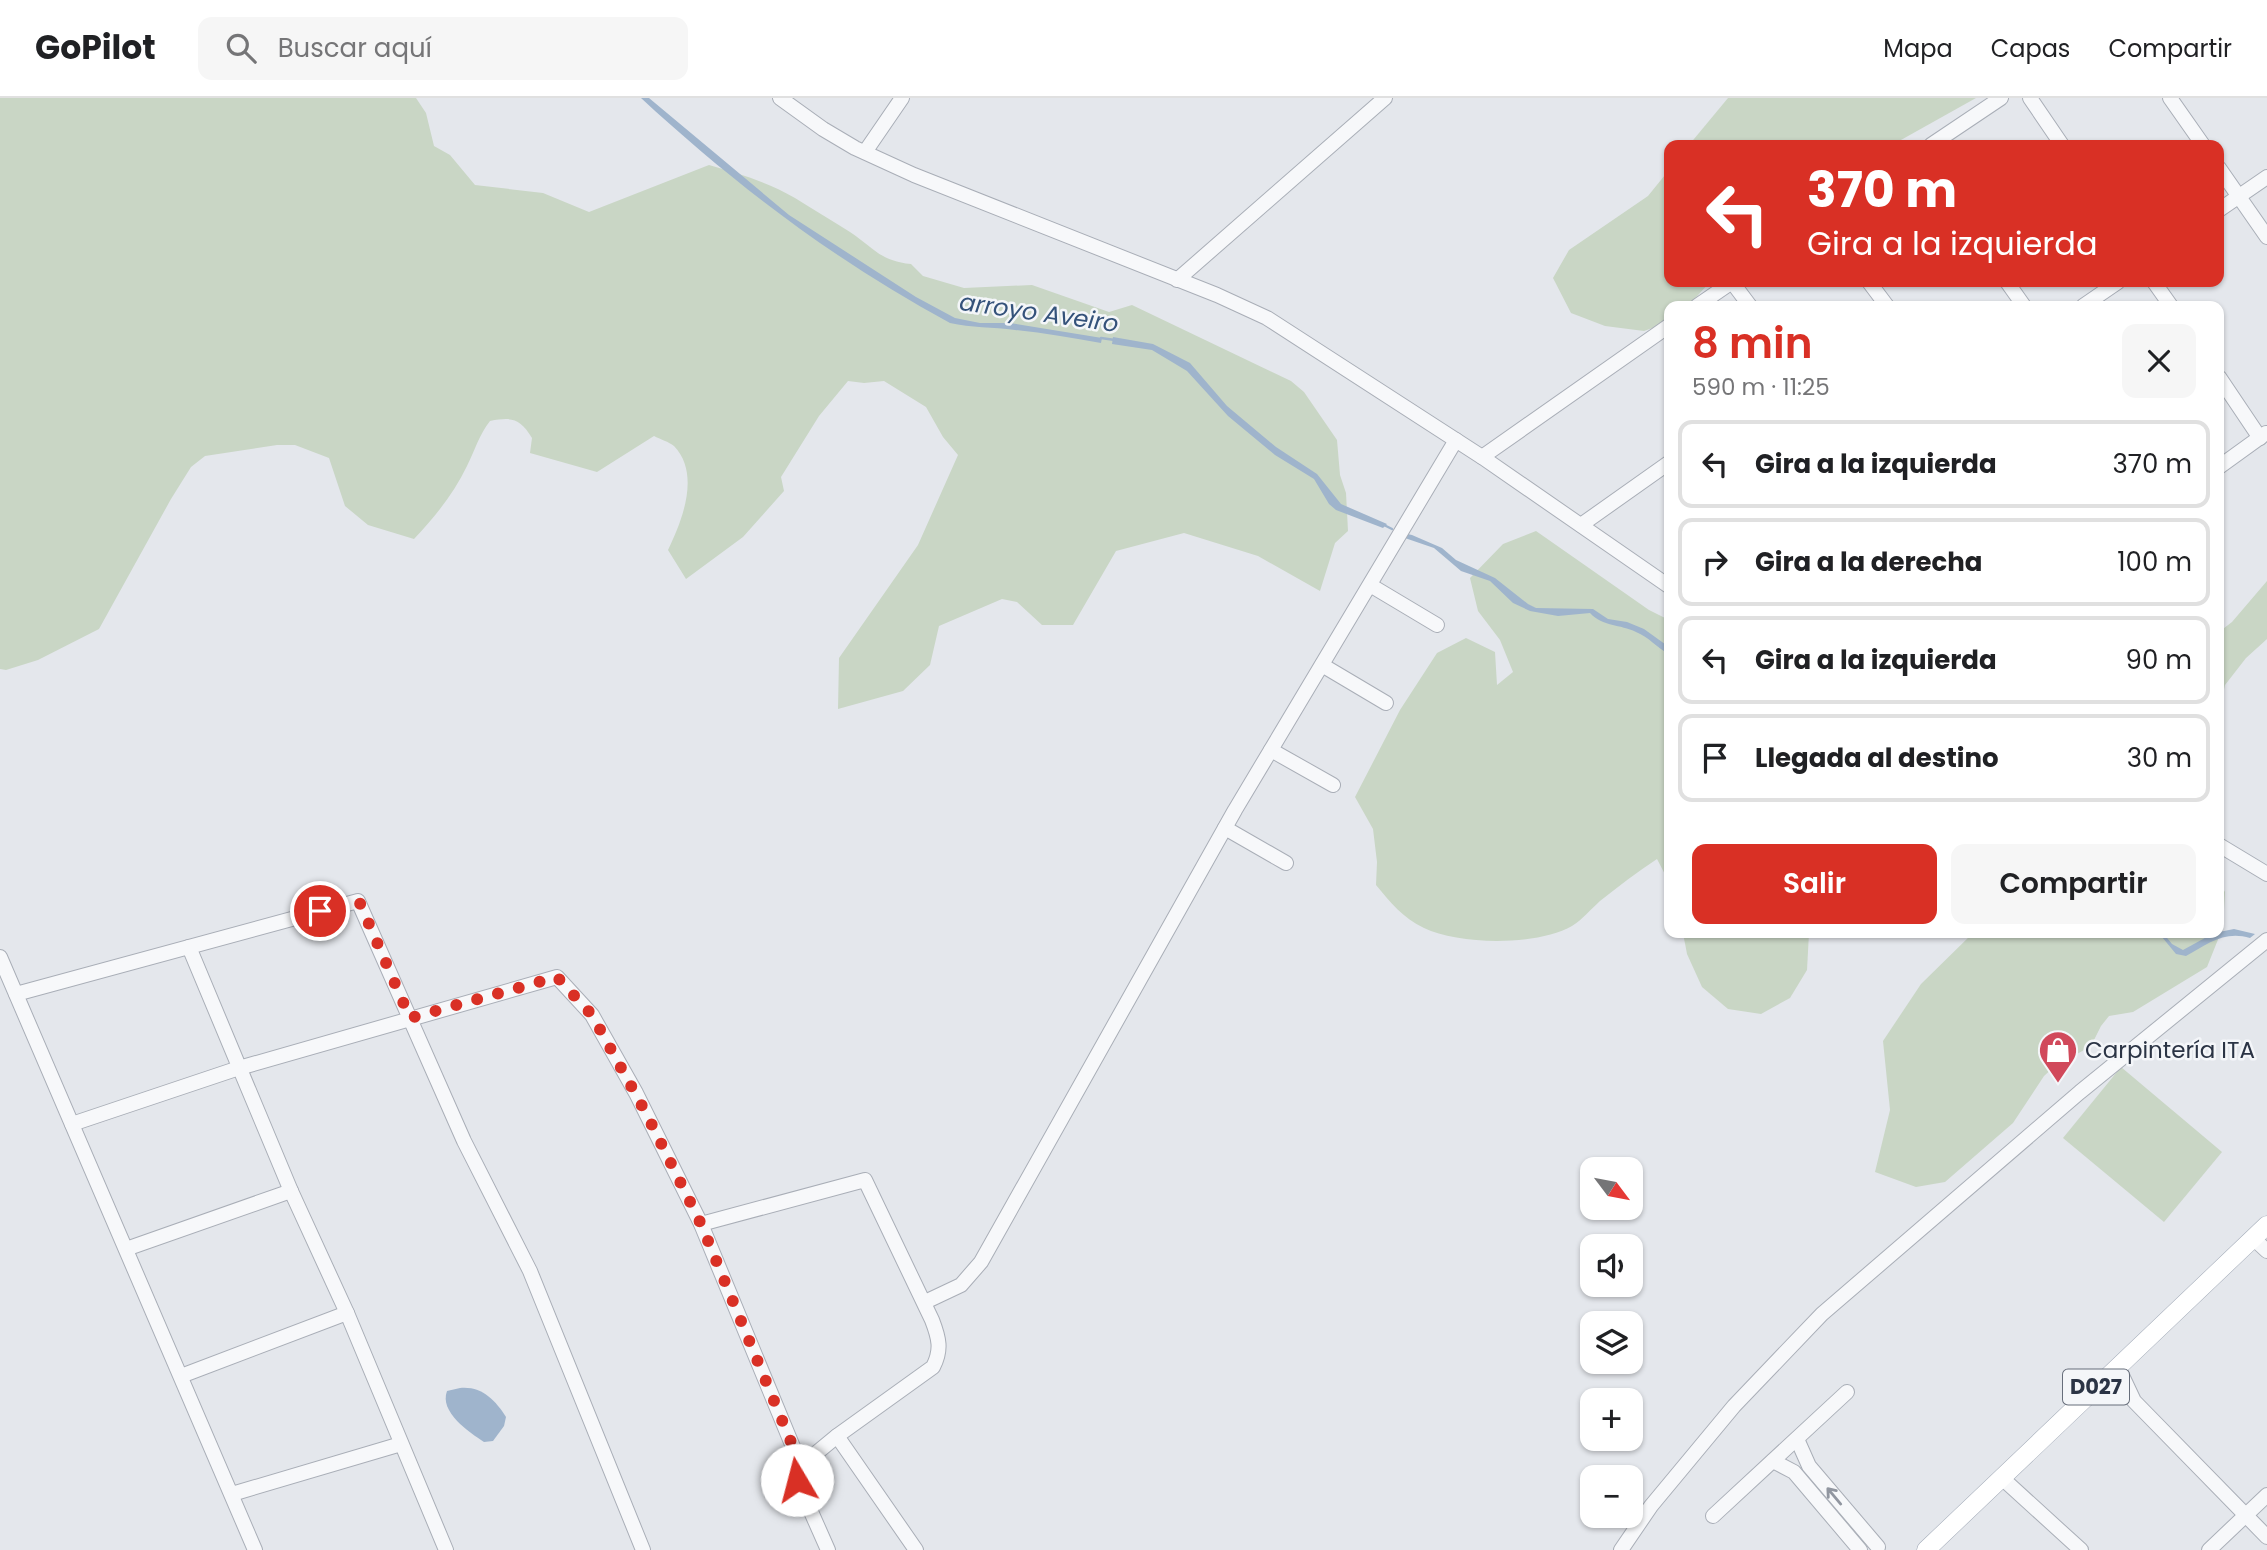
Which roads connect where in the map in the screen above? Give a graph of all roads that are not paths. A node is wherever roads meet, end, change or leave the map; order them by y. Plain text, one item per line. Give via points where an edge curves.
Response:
1 (780, 98) edge
2 (902, 98) edge
3 (1385, 98) edge
4 (2001, 98) edge
5 (2030, 98) edge
6 (2170, 98) edge
7 (1938, 140) edge
8 (2059, 140) edge
9 (2199, 140) edge
10 (865, 152) junction
11 (2224, 175) edge
12 (2267, 177) edge
13 (2239, 197) junction
14 (2224, 207) edge
15 (2267, 237) edge
16 (1177, 280) junction
17 (1725, 287) edge
18 (2111, 287) edge
19 (1704, 301) edge
20 (2090, 301) edge
21 (1664, 329) edge
22 (2224, 384) edge
23 (2263, 435) edge
24 (1456, 440) junction
25 (1482, 457) junction
26 (2224, 463) edge
27 (1664, 466) edge
28 (1581, 524) junction
29 (1664, 583) edge
30 (1370, 584) junction
31 (1437, 625) dead end
32 (1322, 665) junction
33 (1386, 704) dead end
34 (1271, 750) junction
35 (1333, 785) dead end
36 (1225, 828) junction
37 (2224, 848) edge
38 (1286, 863) dead end
39 (2267, 874) edge
40 (2267, 940) edge
41 (188, 947) junction
42 (0, 957) edge
43 (16, 994) junction
44 (410, 1018) junction
45 (239, 1068) junction
46 (72, 1124) junction
47 (291, 1191) junction
48 (701, 1224) junction
49 (2267, 1225) edge
50 (2253, 1238) junction
51 (126, 1249) junction
52 (2267, 1251) edge
53 (925, 1301) junction
54 (347, 1313) junction
55 (2118, 1367) junction
56 (180, 1376) junction
57 (1847, 1392) dead end
58 (837, 1436) junction
59 (1797, 1439) junction
60 (401, 1444) junction
61 (1773, 1461) junction
62 (797, 1469) junction
63 (2002, 1478) junction
64 (232, 1494) junction
65 (2267, 1495) edge
66 (1713, 1516) dead end
67 (2245, 1517) junction
68 (2267, 1537) edge
69 (1878, 1547) dead end
70 (256, 1550) edge
71 (446, 1550) edge
72 (643, 1550) edge
73 (828, 1550) edge
74 (916, 1550) edge
75 (1620, 1550) edge
76 (1860, 1550) edge
77 (1926, 1550) edge
78 (2081, 1550) edge
79 (2209, 1550) edge

1 - 10 street
2 - 10 street
3 - 16 street
4 - 7 street
5 - 8 street
6 - 9 street
10 - 16 street
11 - 13 street
12 - 13 street
13 - 14 street
13 - 15 street
16 - 24 street via 1267,318
17 - 19 street
18 - 20 street
21 - 25 street
22 - 23 street
23 - 26 street
24 - 25 street
24 - 30 street
25 - 28 street
27 - 28 street
28 - 29 street
30 - 31 street
30 - 32 street
32 - 33 street
32 - 34 street
34 - 35 street
34 - 36 street
36 - 38 street
36 - 53 street via 981,1262 961,1285
37 - 39 street
40 - 75 street via 2080,1092 1822,1314 1734,1406
41 - 43 street
41 - 44 street via 359,901
41 - 45 street
42 - 43 street
43 - 46 street
44 - 45 street
44 - 48 street via 557,977 592,1015 611,1047
44 - 72 street via 464,1141 530,1271
45 - 46 street
45 - 47 street
46 - 51 street
47 - 51 street
47 - 54 street
48 - 53 street via 866,1180
48 - 62 street via 798,1459
49 - 50 main road, D027
50 - 52 street
50 - 55 main road, D027
51 - 56 street
53 - 58 street via 938,1334 940,1353 933,1367
54 - 56 street
54 - 60 street
55 - 63 main road, D027
55 - 67 street via 2134,1401
56 - 64 street
57 - 59 street
58 - 62 street
58 - 74 street
59 - 61 street
69 -> 59 street via 1809,1466
60 - 64 street
60 - 71 street
61 - 66 street
61 - 76 street via 1794,1472
62 - 73 street via 797,1480
63 - 77 main road, D027
63 - 78 street
64 - 70 street
65 - 67 street
67 - 68 street
67 - 79 street

